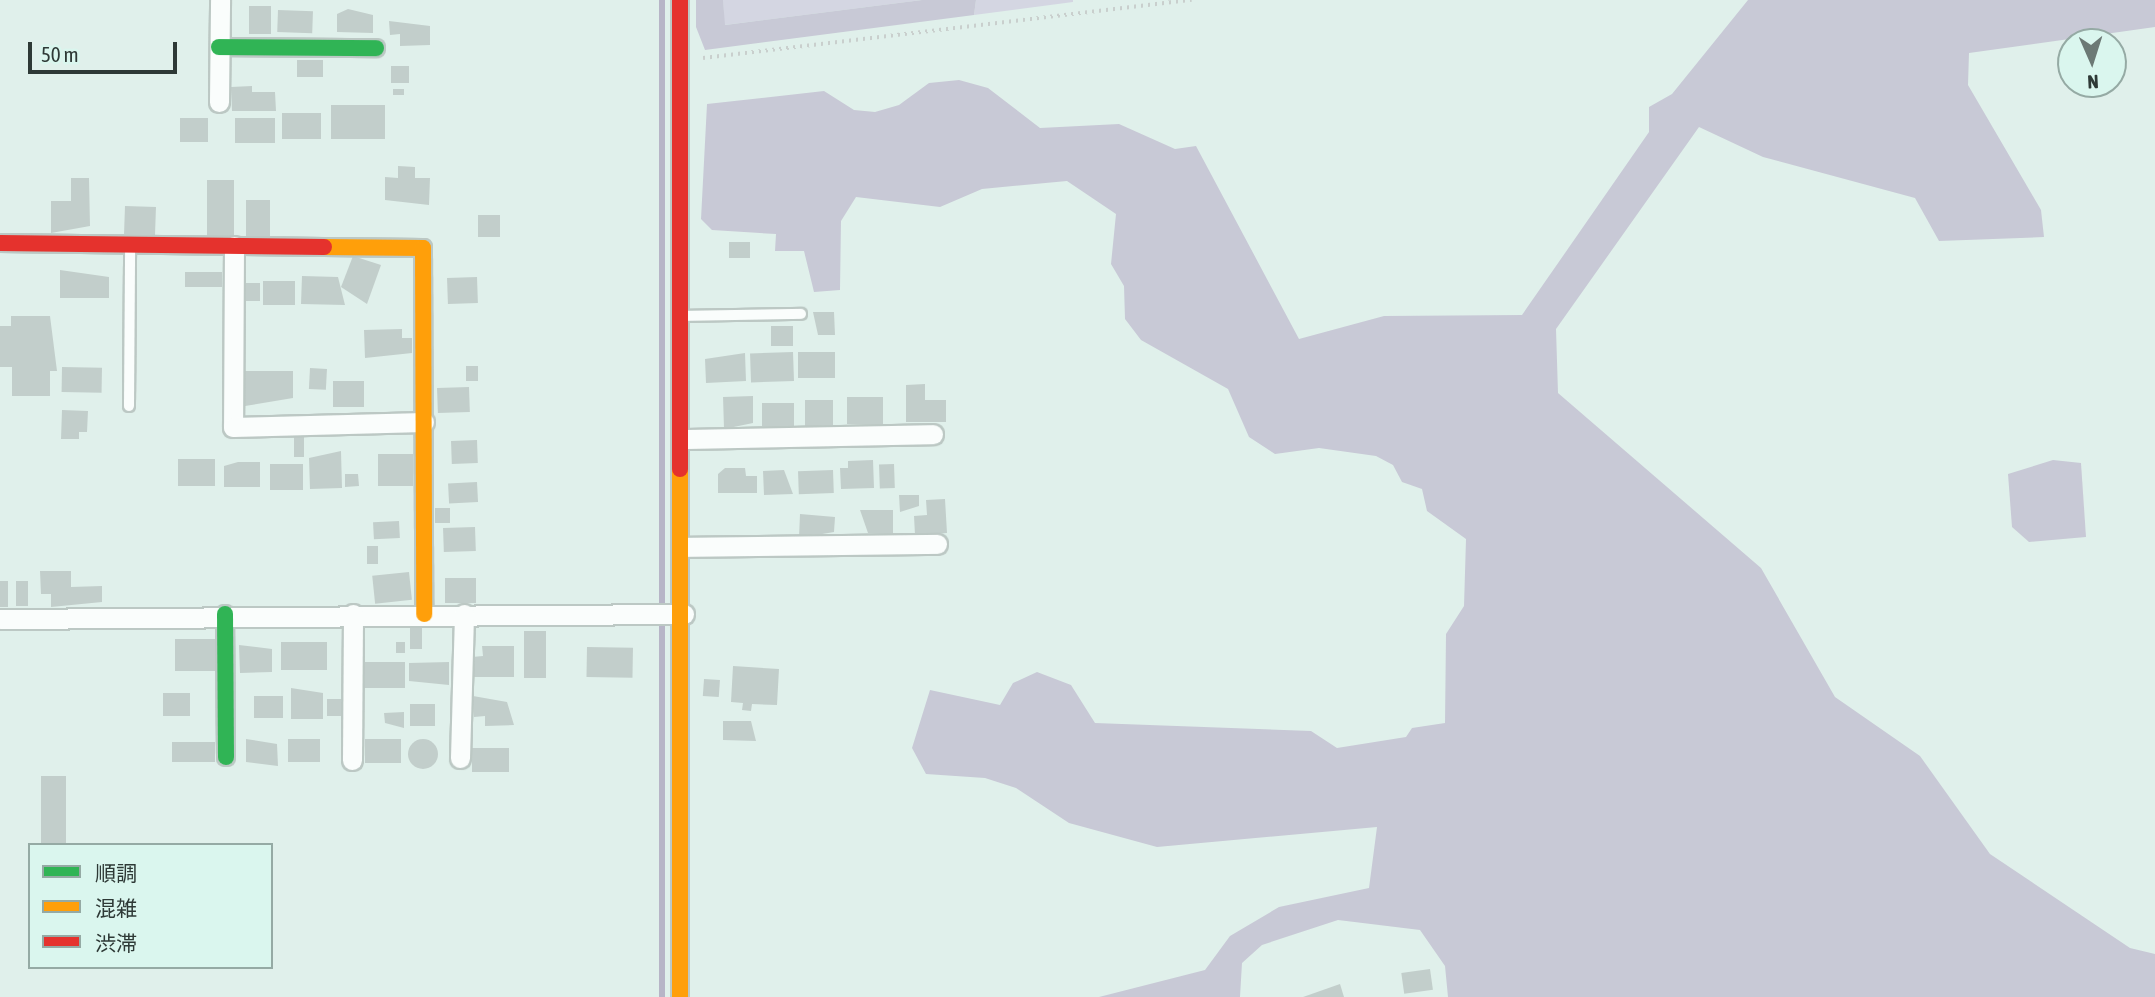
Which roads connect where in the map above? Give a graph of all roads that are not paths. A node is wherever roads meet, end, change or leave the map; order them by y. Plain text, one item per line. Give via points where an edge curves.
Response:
1 (220, 0) edge
2 (680, 0) edge
3 (219, 47) junction
4 (376, 48) dead end
5 (219, 102) dead end
6 (0, 243) edge
7 (130, 245) junction
8 (234, 246) junction
9 (801, 314) dead end
10 (682, 316) junction
11 (129, 406) dead end
12 (424, 422) junction
13 (933, 433) dead end
14 (683, 439) junction
15 (937, 544) dead end
16 (683, 547) junction
17 (225, 614) junction
18 (353, 614) junction
19 (424, 614) junction
20 (464, 614) junction
21 (668, 614) junction
22 (0, 619) edge
23 (226, 757) dead end
24 (460, 758) dead end
25 (352, 760) dead end
26 (680, 997) edge

1 - 3 street
2 - 10 street
3 - 4 street
3 - 5 street
6 - 7 street
7 - 8 street
7 - 11 lane
8 - 12 street via 423,248
8 - 12 street via 233,427
9 - 10 lane
10 - 14 street
12 - 19 street
13 - 14 street
14 - 16 street
15 - 16 street
16 - 21 street
17 - 18 street
17 - 22 street
17 - 23 street
18 - 19 street
18 - 25 street
19 - 20 street
20 - 21 street
20 - 24 street
21 - 26 street

